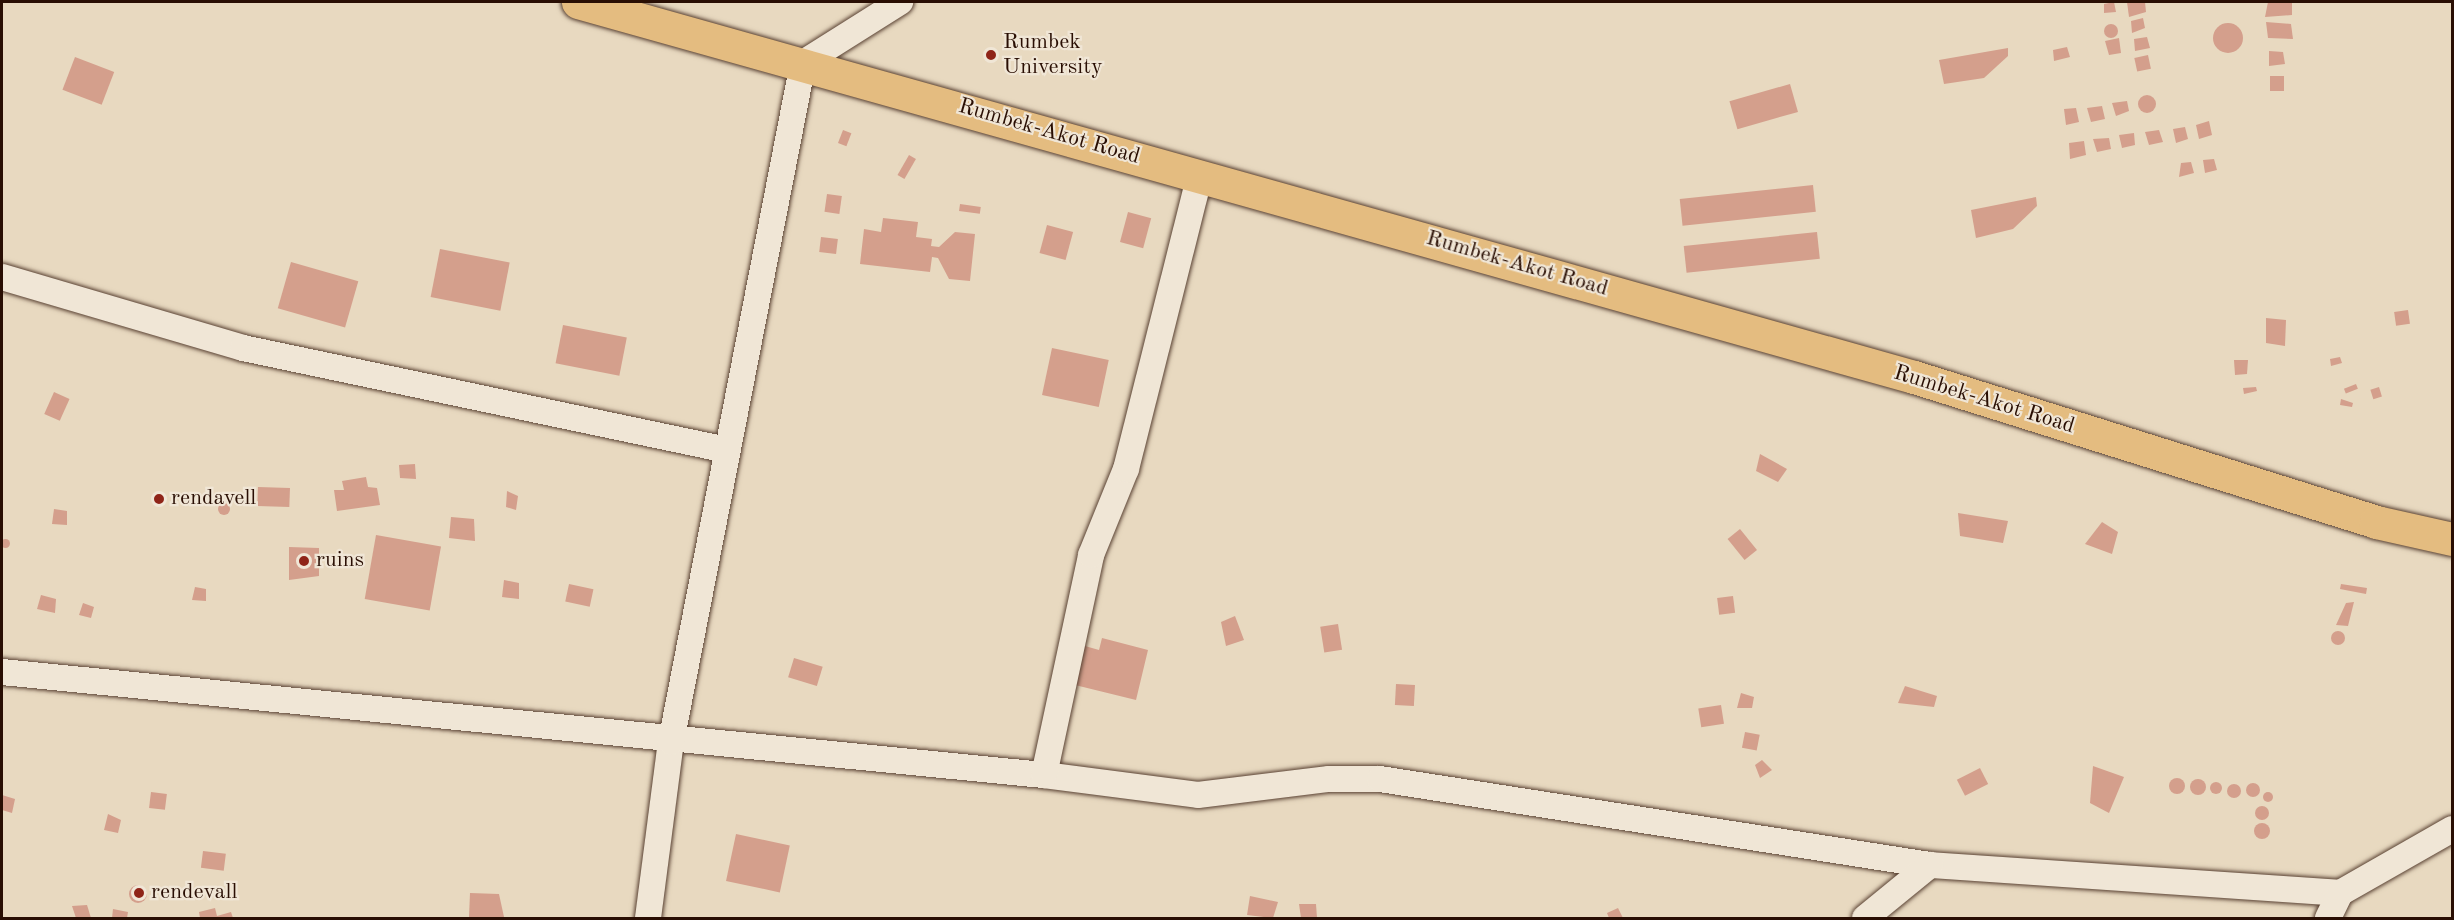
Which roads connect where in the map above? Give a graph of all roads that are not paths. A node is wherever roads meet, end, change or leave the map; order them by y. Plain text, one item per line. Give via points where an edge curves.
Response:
1 (578, 2) edge
2 (900, 2) edge
3 (803, 63) junction
4 (1200, 174) junction
5 (2, 277) edge
6 (728, 450) junction
7 (2452, 538) edge
8 (2, 672) edge
9 (671, 742) junction
10 (1044, 775) junction
11 (2452, 829) edge
12 (1930, 865) junction
13 (2340, 893) junction
14 (648, 918) edge
15 (1865, 918) edge
16 (2328, 918) edge

1 - 3 main road, Rumbek-Akot Road
2 - 3 street
3 - 4 main road, Rumbek-Akot Road
3 - 6 street
4 - 7 main road, Rumbek-Akot Road via 1914,377 2376,522
4 - 10 street via 1126,469 1091,555
5 - 6 street via 243,348
6 - 9 street
8 - 9 street
9 - 10 street
9 - 14 street
10 - 12 street via 1198,795 1329,779 1380,779
11 - 13 street
12 - 13 street
12 - 15 street
13 - 16 street

